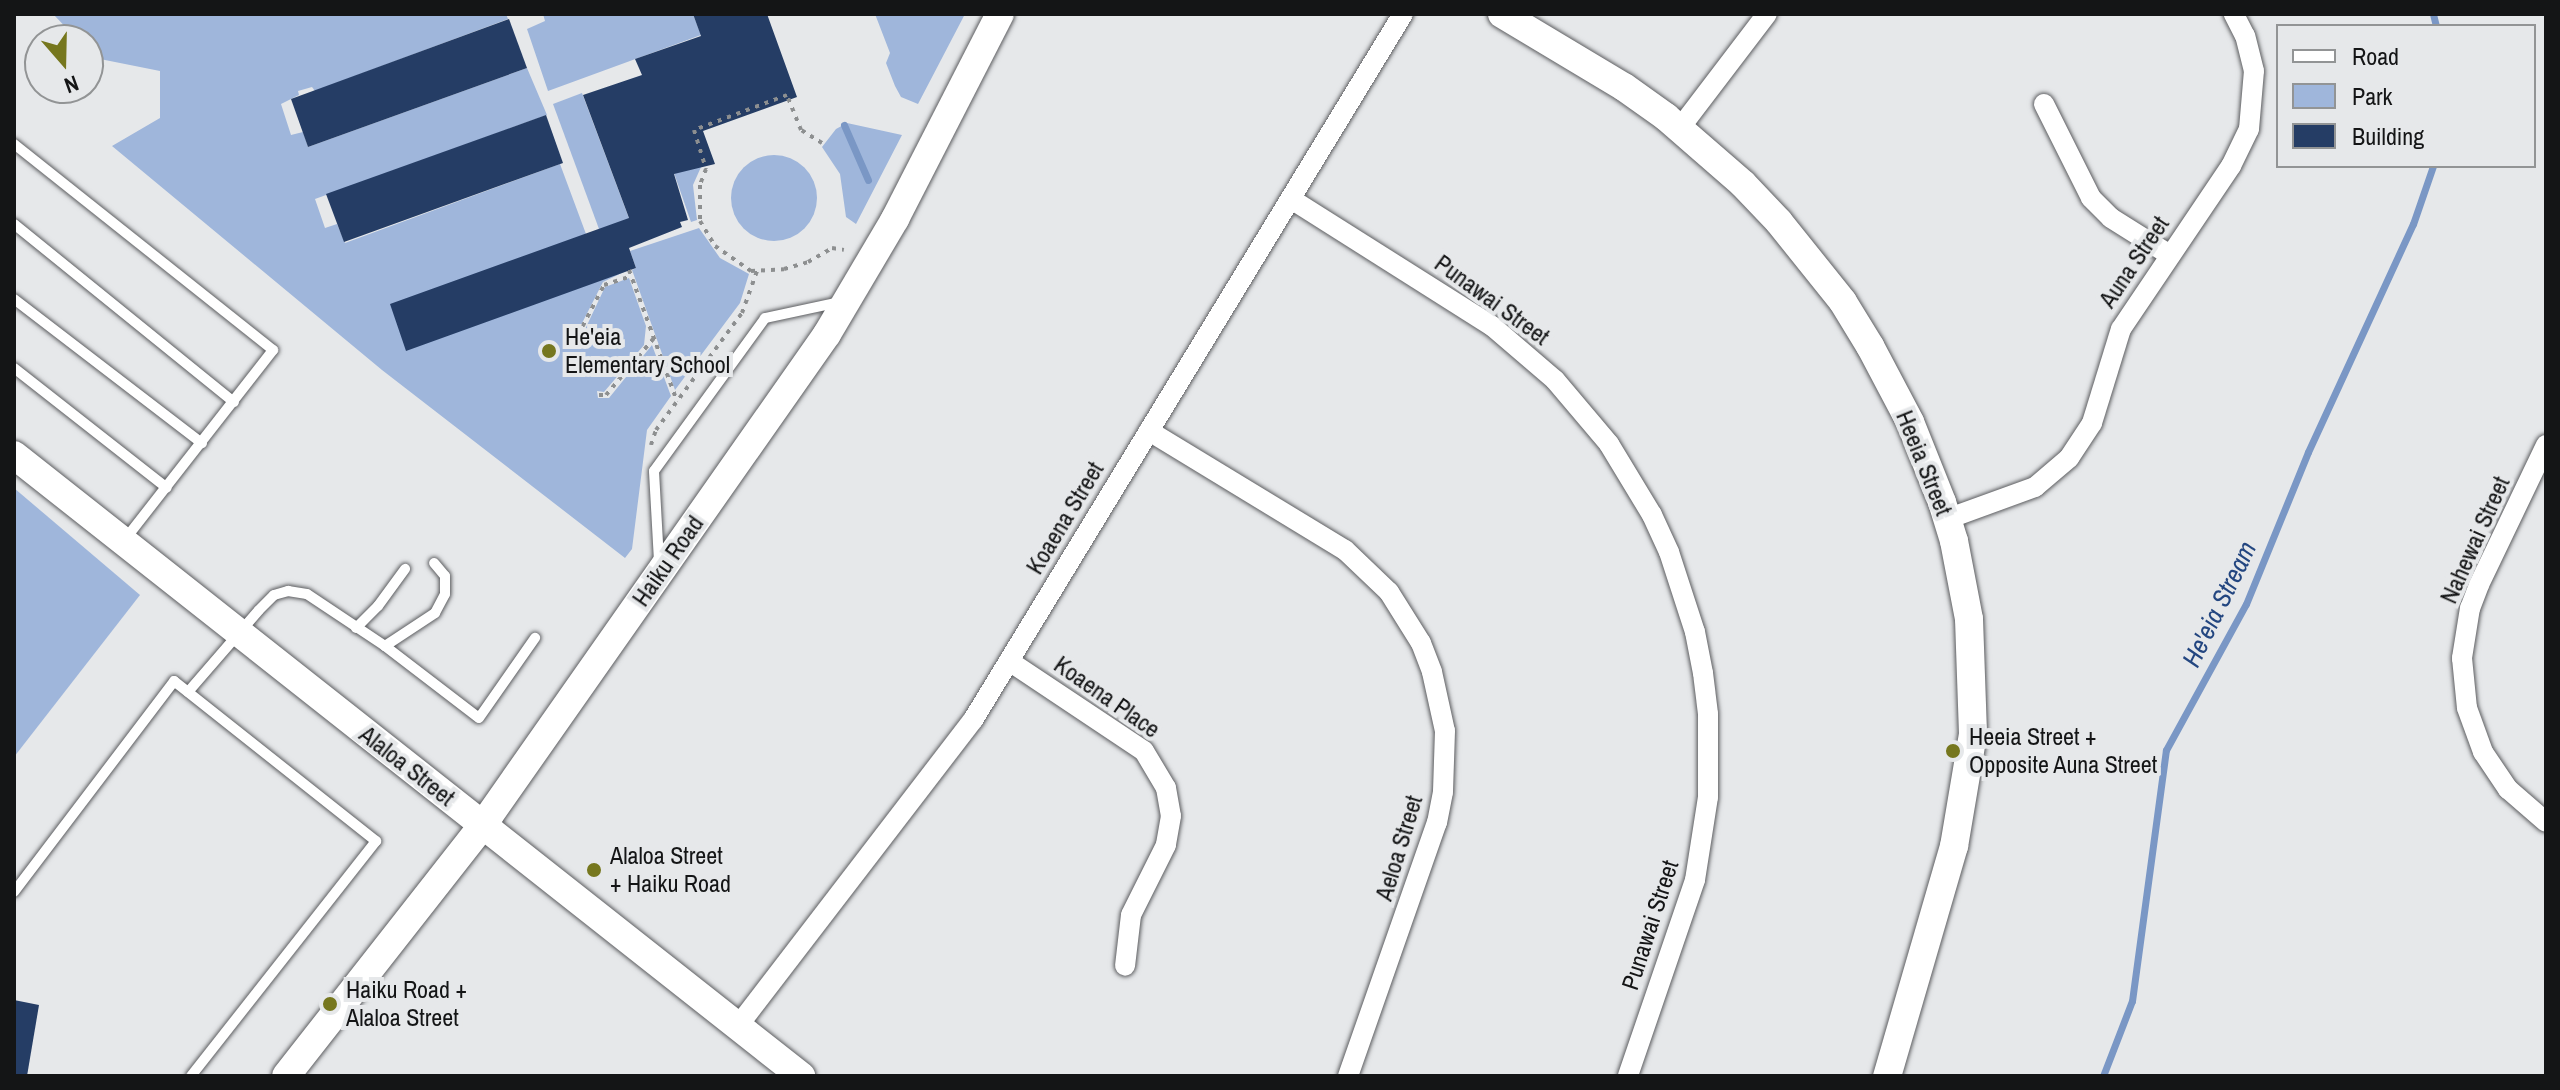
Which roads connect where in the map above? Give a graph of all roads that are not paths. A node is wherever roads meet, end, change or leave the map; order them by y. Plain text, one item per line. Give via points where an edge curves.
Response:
1 (1000, 14) edge
2 (1403, 14) edge
3 (1502, 14) edge
4 (1767, 14) edge
5 (2234, 14) edge
6 (2044, 104) dead end
7 (1680, 128) junction
8 (14, 144) edge
9 (1291, 199) junction
10 (14, 224) edge
11 (2170, 255) junction
12 (14, 299) edge
13 (850, 300) junction
14 (14, 368) edge
15 (234, 402) junction
16 (1149, 431) junction
17 (202, 443) junction
18 (2546, 445) edge
19 (14, 455) edge
20 (2541, 470) edge
21 (167, 488) junction
22 (1947, 519) junction
23 (123, 542) junction
24 (434, 563) dead end
25 (405, 569) dead end
26 (659, 573) junction
27 (356, 628) junction
28 (237, 632) junction
29 (535, 638) dead end
30 (385, 646) junction
31 (1009, 661) junction
32 (188, 692) junction
33 (2546, 822) edge
34 (482, 826) junction
35 (14, 892) edge
36 (1125, 966) dead end
37 (738, 1026) junction
38 (191, 1076) edge
39 (286, 1076) edge
40 (801, 1076) edge
41 (1348, 1076) edge
42 (1628, 1076) edge
43 (1887, 1076) edge

1 - 13 street, Haiku Road
2 - 9 street, Koaena Street
3 - 7 street, Heeia Street via 1624,87
4 - 7 street
5 - 11 street, Auna Street via 2254,71 2249,129 2231,166
6 - 11 street via 2091,198 2111,218
7 - 22 street, Heeia Street via 1779,222 1843,302 1910,422
8 - 15 lane via 273,350
9 - 16 street, Koaena Street
9 - 42 street, Punawai Street via 1492,326 1545,371 1609,444 1669,552 1703,673 1708,797 1695,880
10 - 15 lane
11 - 22 street, Auna Street via 2121,329 2092,423 2069,458 2024,492
12 - 17 lane
13 - 26 street, Haiku Road
13 - 26 lane via 765,318 654,471
14 - 21 lane
15 - 17 lane
16 - 31 street, Koaena Street
16 - 41 street, Aeloa Street via 1345,550 1389,592 1421,643 1432,672 1445,731 1437,822
17 - 21 lane
18 - 20 street, Nahewai Street
19 - 23 street, Alaloa Street
20 - 33 street, Nahewai Street via 2470,608 2462,658 2467,708 2483,752 2508,789
21 - 23 lane
22 - 43 street, Heeia Street via 1972,646 1970,759 1954,846
23 - 28 street, Alaloa Street
24 - 30 lane via 445,576 445,594 435,613
25 - 27 lane
26 - 34 street, Haiku Road
27 - 28 lane via 307,594 288,591 274,595
27 - 30 lane
28 - 32 lane
28 - 34 street, Alaloa Street
29 - 30 lane via 479,718
31 - 36 street, Koaena Place via 1144,751 1166,788 1171,816 1166,845 1131,915
31 - 37 street, Koaena Street via 941,765
32 - 35 lane via 174,681
32 - 38 lane via 376,841
34 - 37 street, Alaloa Street
34 - 39 street, Haiku Road
37 - 40 street, Alaloa Street

